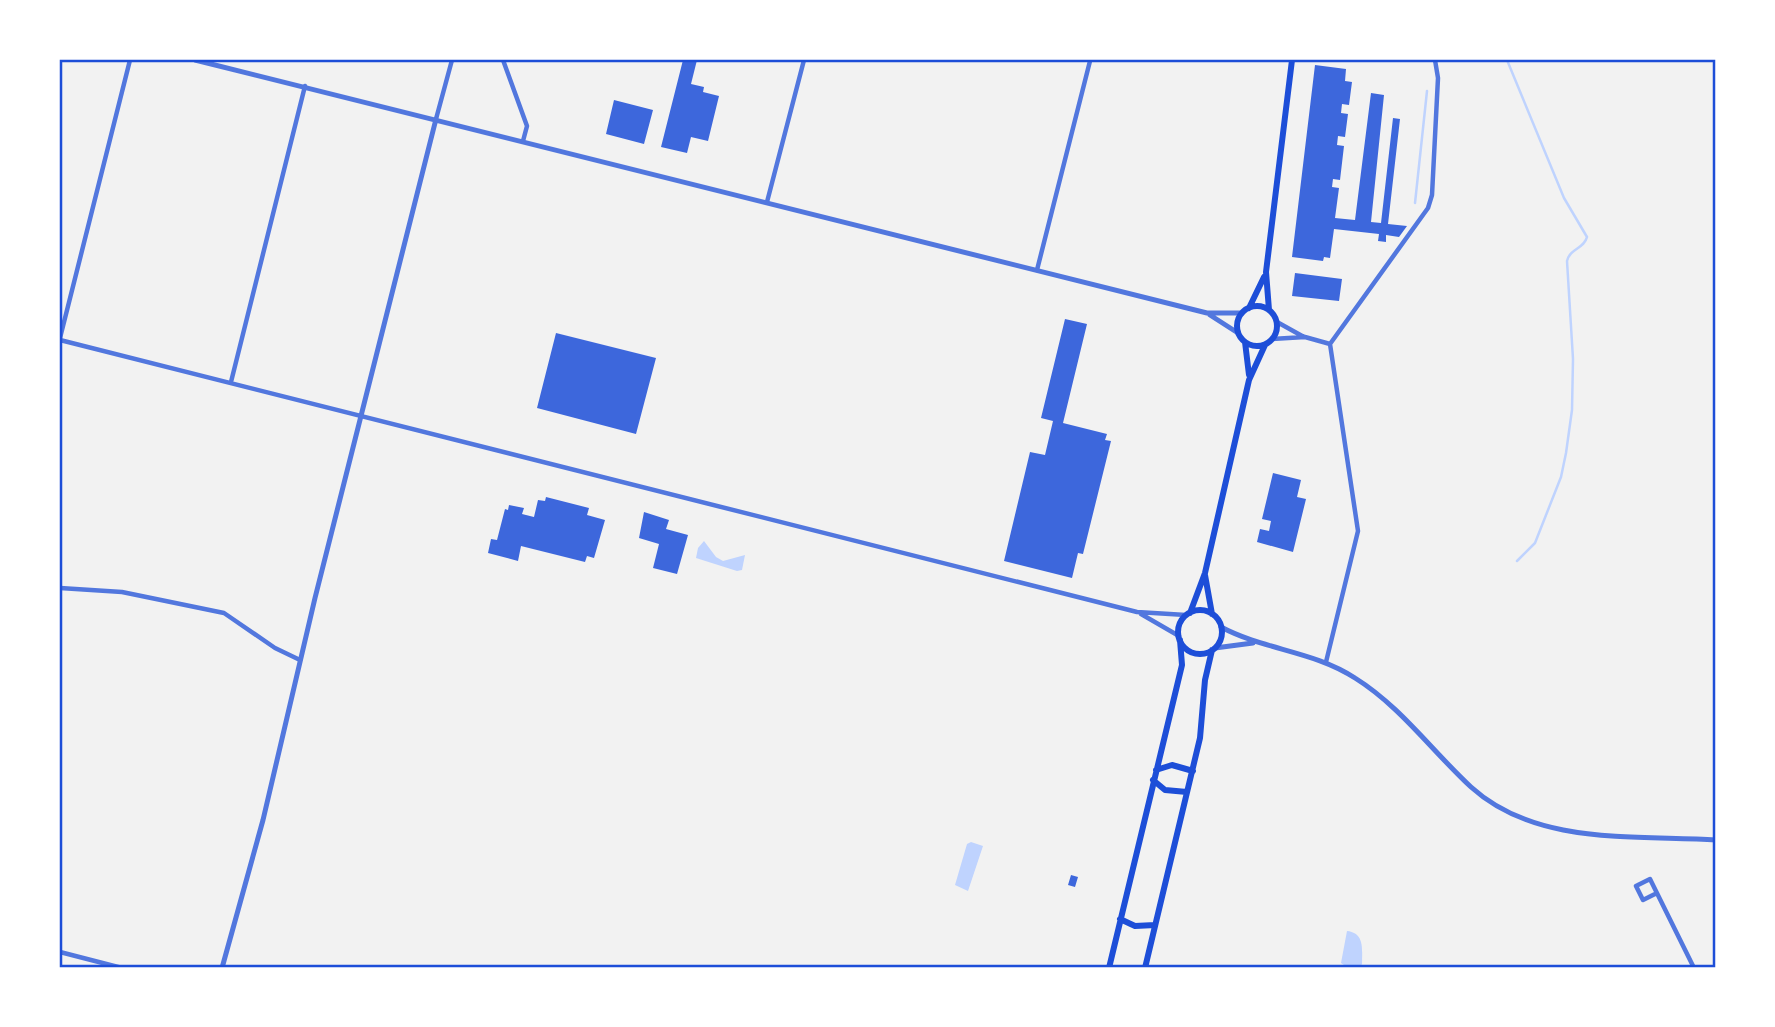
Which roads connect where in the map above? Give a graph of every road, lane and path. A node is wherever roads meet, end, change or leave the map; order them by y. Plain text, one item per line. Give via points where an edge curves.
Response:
1 (130, 60) edge
2 (195, 60) edge
3 (452, 60) edge
4 (503, 60) edge
5 (804, 60) edge
6 (1292, 60) edge
7 (1434, 60) edge
8 (1090, 61) dead end
9 (305, 86) junction
10 (436, 119) junction
11 (523, 141) junction
12 (767, 202) junction
13 (1037, 270) junction
14 (1266, 272) junction
15 (1249, 307) junction
16 (1269, 310) junction
17 (1207, 313) junction
18 (1242, 313) junction
19 (1277, 322) junction
20 (1238, 332) junction
21 (1305, 337) junction
22 (60, 339) edge
23 (1272, 339) junction
24 (1245, 342) junction
25 (1330, 344) junction
26 (1265, 345) junction
27 (1249, 380) junction
28 (231, 382) junction
29 (361, 415) junction
30 (1205, 573) junction
31 (60, 588) edge
32 (1138, 612) junction
33 (1188, 614) junction
34 (1212, 614) junction
35 (1222, 627) junction
36 (1179, 638) junction
37 (1257, 643) junction
38 (1214, 649) junction
39 (300, 660) junction
40 (1326, 662) junction
41 (1156, 770) junction
42 (1193, 771) junction
43 (1153, 780) junction
44 (1188, 792) junction
45 (1716, 840) edge
46 (1657, 892) junction
47 (1120, 919) junction
48 (1155, 925) junction
49 (60, 952) edge
50 (122, 968) edge
51 (222, 968) edge
52 (1109, 968) edge
53 (1146, 968) edge
54 (1694, 968) edge

1 - 22 street
2 - 9 street
3 - 10 street
4 - 11 street via 527,125
5 - 12 street
6 - 14 main road
7 - 25 street via 1438,78 1432,195
8 - 13 street
9 - 10 street
9 - 28 street
10 - 11 street
10 - 29 street
11 - 12 street
12 - 13 street
13 - 17 street
14 - 15 main road
14 - 16 main road
15 - 16 main road
15 - 18 main road
16 - 19 main road
17 - 18 street
17 - 20 street
18 - 20 main road
19 - 21 street
19 - 23 main road
20 - 24 main road
21 - 23 street
21 - 25 street
22 - 28 street
23 - 26 main road
24 - 26 main road
24 - 27 main road
25 - 40 street via 1358,531
26 - 27 main road
27 - 30 main road
28 - 29 street
29 - 32 street
29 - 39 street
30 - 33 main road
30 - 34 main road
31 - 39 street via 122,592 224,613
32 - 33 street
32 - 36 street
33 - 34 main road via 1203,610
33 - 36 main road via 1180,624
34 - 35 main road
35 - 37 street
35 - 38 main road via 1221,640
36 - 38 main road via 1194,653
36 - 41 main road via 1182,665
37 - 38 street
37 - 40 street
38 - 42 main road
39 - 51 street
40 - 45 street via 1377,693 1472,788 1522,819 1573,832
41 - 42 main road via 1172,765
41 - 43 main road
42 - 44 main road
43 - 44 main road via 1165,790
43 - 47 main road
44 - 48 main road
46 - 46 street via 1643,900 1636,886 1650,879
46 - 54 street
47 - 48 main road via 1135,926
47 - 52 main road
48 - 53 main road
49 - 50 street

